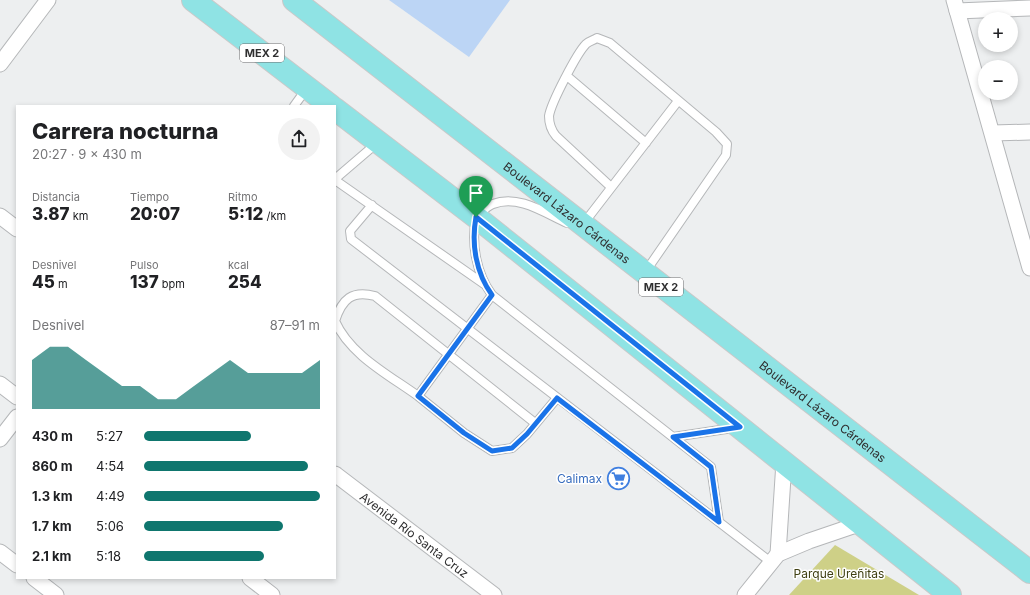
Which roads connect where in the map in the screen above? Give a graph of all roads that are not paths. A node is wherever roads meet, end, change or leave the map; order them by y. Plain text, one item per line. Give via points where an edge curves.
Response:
1 (48, 0) edge
2 (193, 0) edge
3 (283, 0) edge
4 (300, 5) edge
5 (956, 6) edge
6 (1030, 8) edge
7 (0, 64) edge
8 (567, 76) junction
9 (307, 88) junction
10 (678, 101) junction
11 (295, 105) edge
12 (330, 105) edge
13 (336, 110) edge
14 (1030, 132) edge
15 (993, 133) junction
16 (378, 142) junction
17 (646, 143) junction
18 (336, 178) edge
19 (336, 180) edge
20 (611, 187) junction
21 (372, 205) junction
22 (0, 216) edge
23 (476, 217) junction
24 (16, 228) edge
25 (590, 231) junction
26 (1029, 260) edge
27 (644, 273) junction
28 (484, 284) junction
29 (492, 295) junction
30 (336, 317) edge
31 (336, 324) edge
32 (467, 329) junction
33 (448, 354) junction
34 (0, 384) edge
35 (16, 396) edge
36 (418, 396) junction
37 (557, 398) junction
38 (16, 418) edge
39 (535, 424) junction
40 (740, 427) junction
41 (673, 437) junction
42 (0, 439) edge
43 (784, 462) junction
44 (336, 475) edge
45 (719, 522) junction
46 (862, 523) junction
47 (0, 552) edge
48 (775, 558) junction
49 (16, 564) edge
50 (1030, 572) edge
51 (35, 579) edge
52 (251, 579) edge
53 (56, 595) edge
54 (272, 595) edge
55 (494, 595) edge
56 (745, 595) edge
57 (950, 595) edge

1 - 7 street
2 - 9 main road, MEX 2
3 - 4 main road, Boulevard Lázaro Cárdenas
4 - 25 main road, Boulevard Lázaro Cárdenas / MEX 2
5 - 6 street
5 - 15 street
8 - 10 lane via 586,44 597,38 610,44
8 - 17 lane
8 - 20 lane via 550,111 551,130
9 - 11 lane
9 - 12 main road, MEX 2
10 - 17 lane
10 - 27 lane via 716,132 727,144 727,151
13 - 16 main road
14 - 15 street
15 - 26 street
16 - 18 lane
16 - 23 main road
17 - 20 lane
19 - 21 lane
20 - 25 lane
21 - 28 lane
21 - 32 lane via 350,230 351,239
22 - 24 street
23 - 25 lane via 492,204 506,200 520,202
23 - 28 lane via 473,235
23 - 40 main road
25 - 27 main road, Boulevard Lázaro Cárdenas / MEX 2
27 - 50 main road, Boulevard Lázaro Cárdenas / MEX 2
28 - 29 lane
29 - 32 lane
29 - 41 lane
30 - 33 lane via 338,310 351,296 363,293 375,296
31 - 36 lane via 339,331 357,352
32 - 33 lane
32 - 37 lane
33 - 36 lane
33 - 39 lane
34 - 35 street
36 - 39 lane via 464,433 492,451 512,448
37 - 39 lane
37 - 45 lane
38 - 42 street
40 - 41 lane
40 - 43 main road
41 - 45 lane via 711,467
43 - 46 main road
43 - 48 street
44 - 55 street, Avenida Río Santa Cruz
45 - 48 lane
46 - 48 street via 809,541
46 - 57 main road
47 - 49 street
48 - 56 street
51 - 53 street
52 - 54 street

